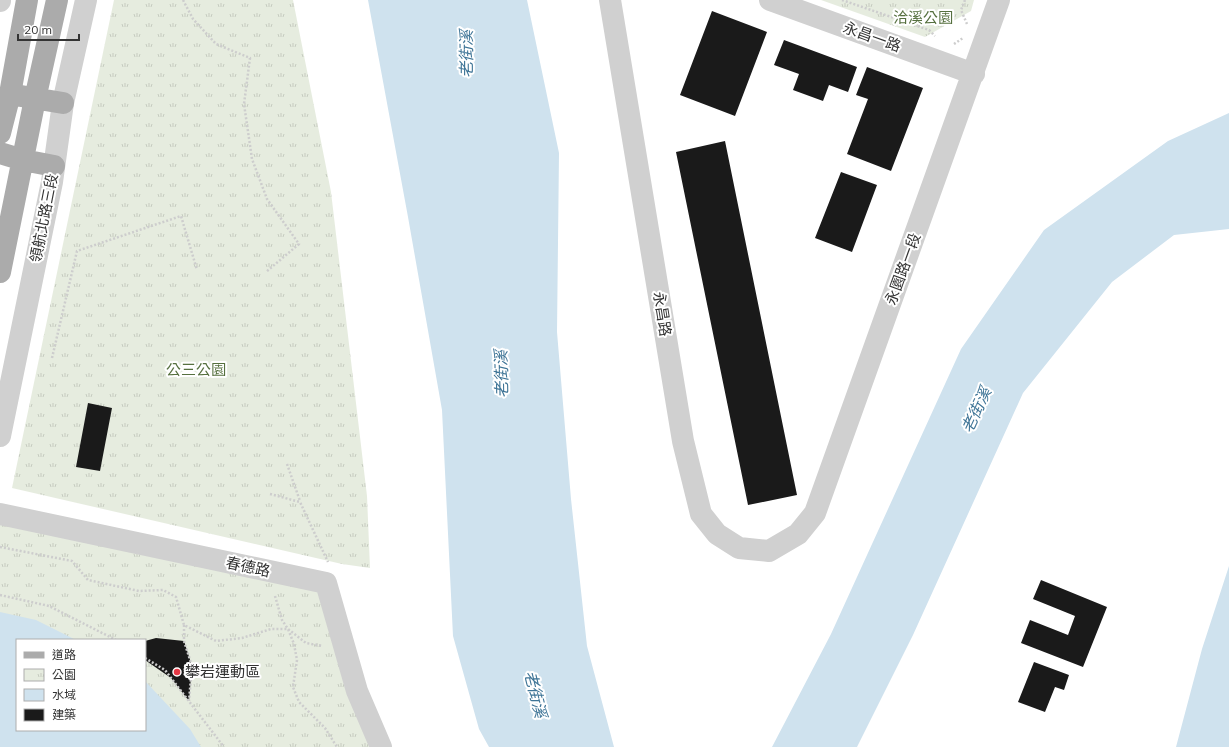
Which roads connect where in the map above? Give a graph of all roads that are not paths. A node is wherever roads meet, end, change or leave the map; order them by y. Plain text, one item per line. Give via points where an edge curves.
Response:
1 (27, 0) edge
2 (57, 0) edge
3 (86, 0) edge
4 (610, 0) edge
5 (770, 0) edge
6 (999, 0) edge
7 (974, 74) junction
8 (5, 93) edge
9 (35, 98) junction
10 (63, 103) junction
11 (0, 133) edge
12 (0, 153) edge
13 (22, 160) junction
14 (54, 166) junction
15 (0, 272) edge
16 (0, 436) edge
17 (0, 514) edge
18 (798, 534) joint
19 (381, 747) edge

1 - 8 main road
2 - 9 main road
3 - 10 street, 領航北路三段
4 - 18 street, 永昌路 via 683,441 701,514 717,534 739,548 769,551
5 - 7 street, 永昌一路
6 - 7 street, 永園路一段
7 - 18 street, 永園路一段 via 815,513
8 - 9 main road
8 - 11 main road
9 - 10 main road
9 - 13 main road
10 - 14 street, 領航北路三段
12 - 13 main road
13 - 14 main road
13 - 15 main road
14 - 16 street, 領航北路三段
17 - 19 street, 春德路 via 326,583 357,690

